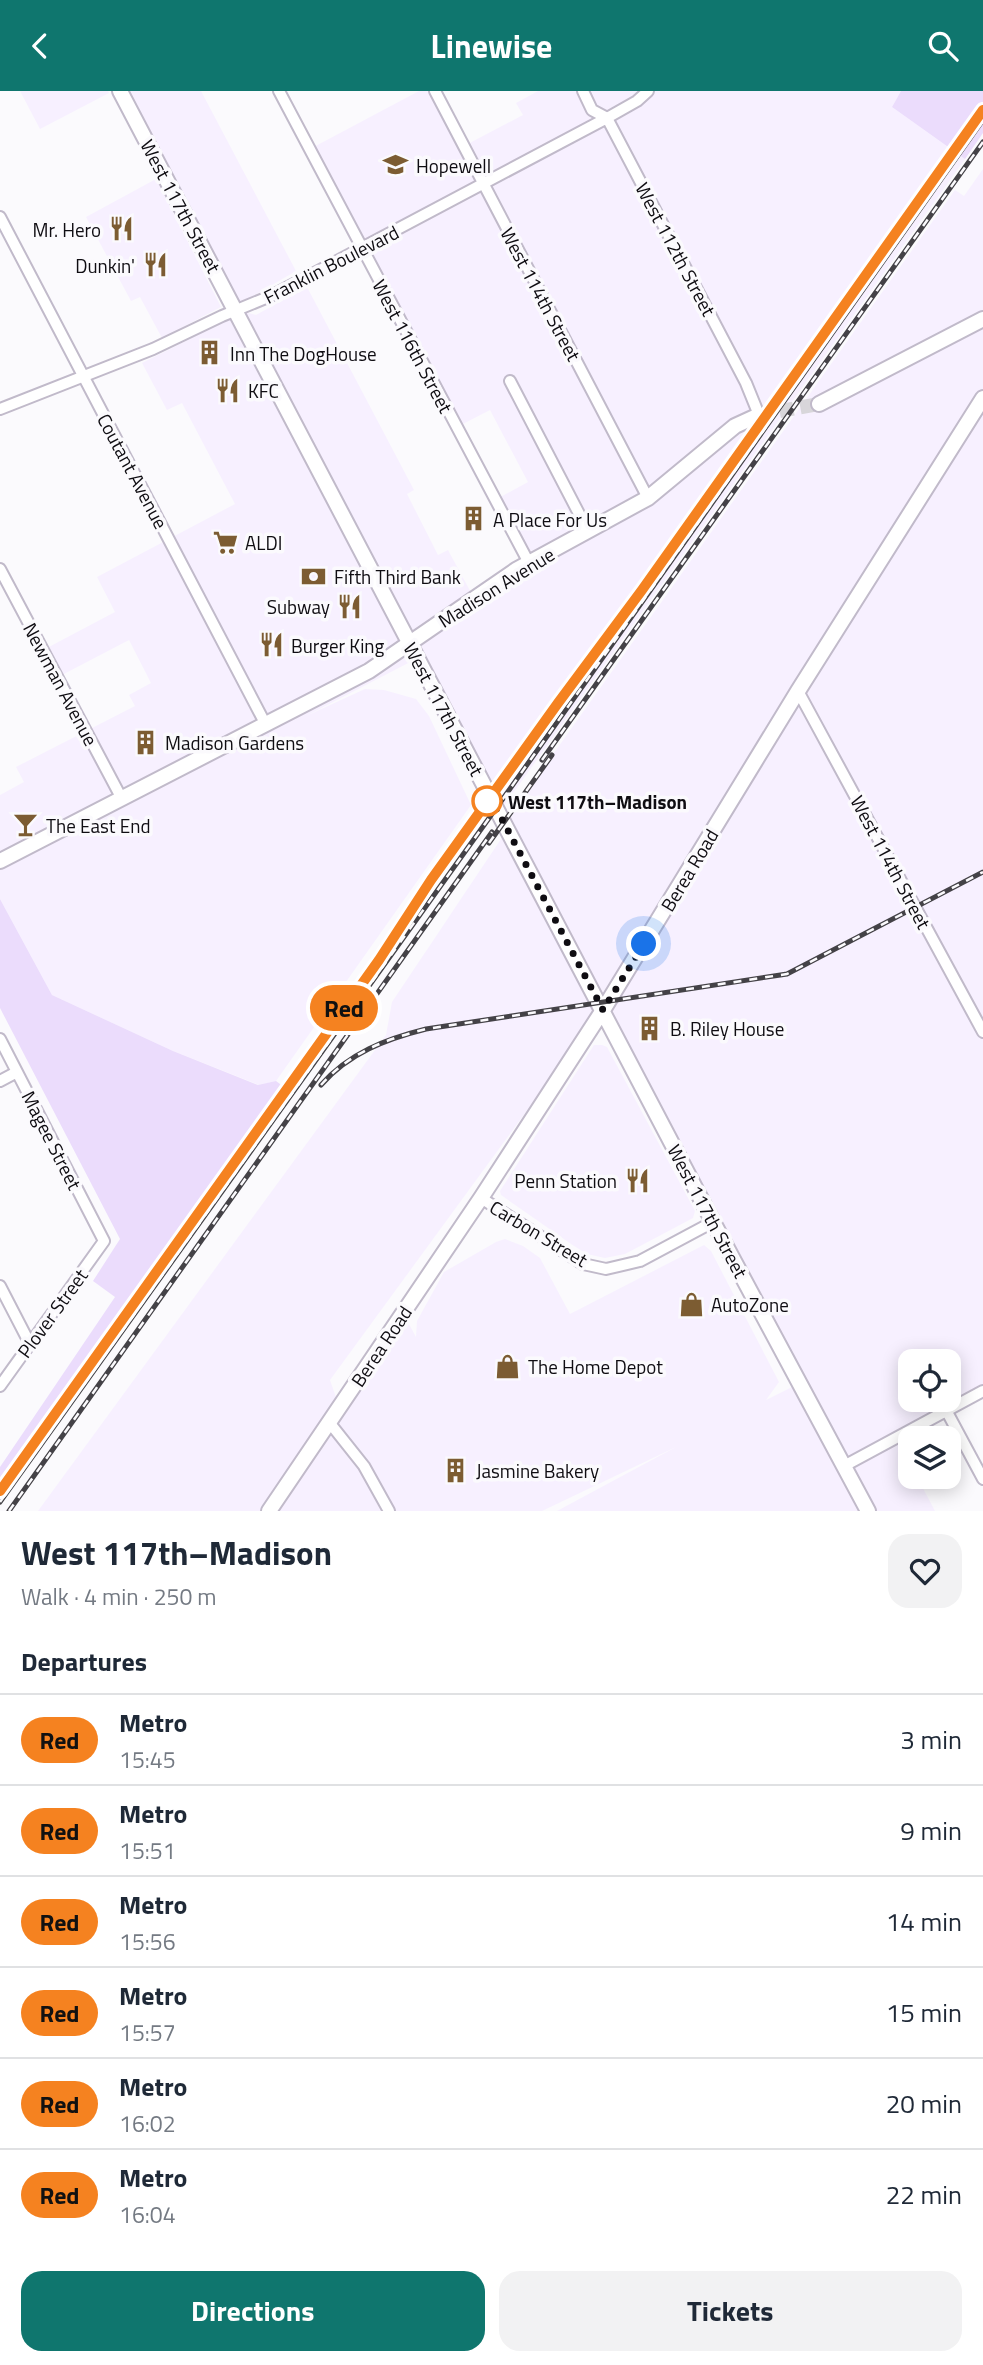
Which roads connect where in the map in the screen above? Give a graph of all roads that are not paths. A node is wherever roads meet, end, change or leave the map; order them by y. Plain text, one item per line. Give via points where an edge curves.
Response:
1 (120, 91) edge
2 (279, 91) edge
3 (435, 91) edge
4 (583, 91) edge
5 (648, 91) edge
6 (607, 118) junction
7 (483, 184) junction
8 (0, 216) edge
9 (362, 250) junction
10 (236, 310) junction
11 (983, 319) edge
12 (84, 377) junction
13 (510, 381) dead end
14 (983, 398) edge
15 (819, 404) tunnel mouth
16 (0, 409) edge
17 (759, 415) joint
18 (648, 498) junction
19 (588, 531) junction
20 (529, 563) junction
21 (0, 569) edge
22 (409, 642) junction
23 (799, 691) junction
24 (266, 725) junction
25 (122, 799) junction
26 (2, 856) edge
27 (603, 1010) junction
28 (983, 1032) edge
29 (0, 1039) edge
30 (17, 1072) junction
31 (0, 1081) edge
32 (481, 1198) junction
33 (713, 1222) junction
34 (104, 1241) joint
35 (0, 1286) edge
36 (30, 1344) junction
37 (0, 1386) edge
38 (983, 1391) edge
39 (961, 1402) edge
40 (942, 1412) edge
41 (947, 1412) edge
42 (329, 1422) junction
43 (844, 1466) junction
44 (983, 1479) edge
45 (270, 1511) edge
46 (389, 1511) edge
47 (868, 1511) edge

1 - 10 main road, West 117th Street
2 - 9 street, West 116th Street
3 - 7 street, West 114th Street
4 - 6 street, West 112th Street via 592,110
5 - 6 street, Franklin Boulevard
6 - 7 street, Franklin Boulevard
6 - 17 street, West 112th Street via 747,383
7 - 9 street, Franklin Boulevard
7 - 18 street, West 114th Street
8 - 12 street, Coutant Avenue
9 - 10 street, Franklin Boulevard
9 - 20 street, West 116th Street
10 - 12 street, Franklin Boulevard
10 - 22 main road, West 117th Street
11 - 15 main road
12 - 16 street, Franklin Boulevard
12 - 24 street, Coutant Avenue
13 - 19 street
14 - 23 main road, Berea Road
17 - 18 main road, Madison Avenue via 735,426
18 - 19 main road, Madison Avenue
19 - 20 main road, Madison Avenue
20 - 22 main road, Madison Avenue
21 - 25 street, Newman Avenue
22 - 24 main road, Madison Avenue via 369,671
22 - 27 main road, West 117th Street
23 - 27 main road, Berea Road
23 - 28 street, West 114th Street
24 - 25 main road, Madison Avenue
25 - 26 main road, Madison Avenue
27 - 32 main road, Berea Road
27 - 33 main road, West 117th Street
29 - 30 street, Magee Street
30 - 31 street
30 - 34 street, Magee Street
32 - 33 street, Carbon Street via 583,1264 606,1269 640,1261
32 - 42 main road, Berea Road
33 - 43 main road, West 117th Street
34 - 36 street, Plover Street
35 - 36 street
36 - 37 street, Plover Street
38 - 39 street
40 - 43 street
41 - 44 street
42 - 45 main road, Berea Road
42 - 46 street via 364,1466
43 - 47 main road, West 117th Street

